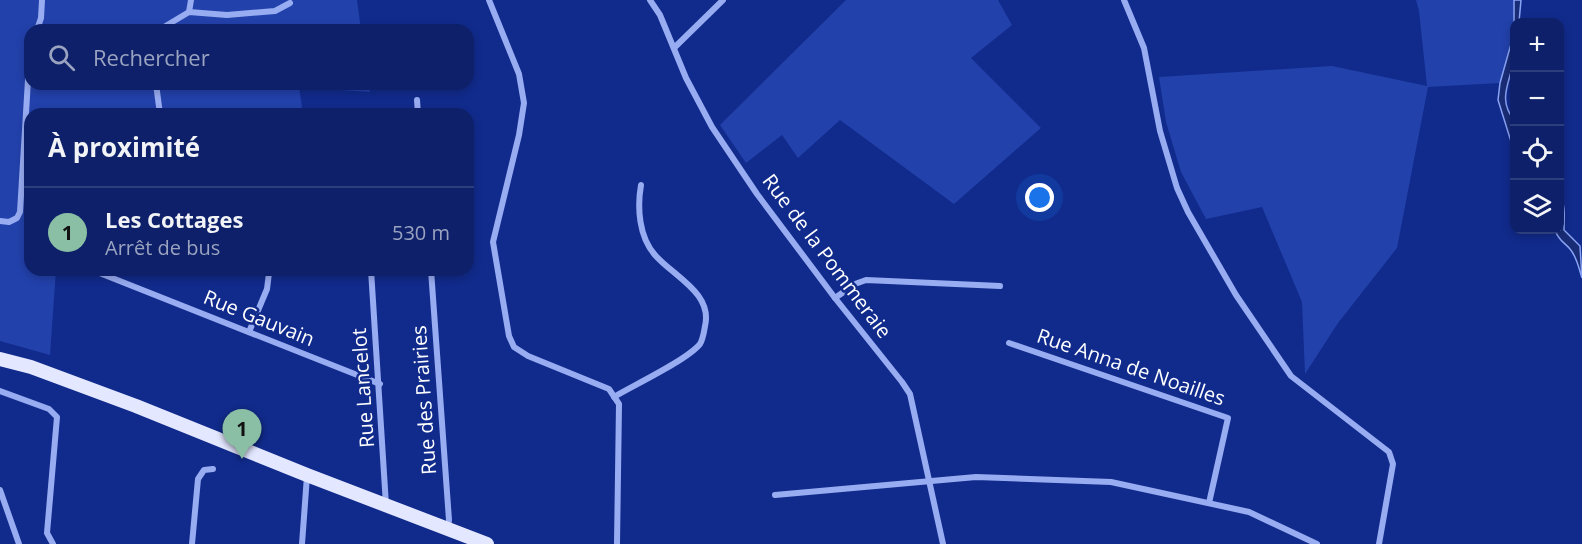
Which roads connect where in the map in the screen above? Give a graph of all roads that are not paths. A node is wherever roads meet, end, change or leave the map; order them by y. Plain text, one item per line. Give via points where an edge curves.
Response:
1 (42, 0) edge
2 (191, 0) edge
3 (489, 0) edge
4 (650, 0) edge
5 (723, 0) edge
6 (1124, 0) edge
7 (290, 3) dead end
8 (189, 12) junction
9 (39, 24) edge
10 (169, 24) edge
11 (674, 48) junction
12 (28, 90) edge
13 (157, 90) edge
14 (417, 100) dead end
15 (28, 108) edge
16 (159, 108) edge
17 (418, 108) edge
18 (24, 179) edge
19 (641, 185) dead end
20 (0, 221) edge
21 (108, 276) edge
22 (269, 276) edge
23 (371, 276) edge
24 (431, 276) edge
25 (1000, 286) dead end
26 (835, 298) junction
27 (249, 332) junction
28 (1009, 343) dead end
29 (0, 359) edge
30 (380, 384) junction
31 (0, 392) edge
32 (614, 397) junction
33 (213, 469) dead end
34 (307, 475) junction
35 (929, 481) junction
36 (0, 490) edge
37 (775, 495) dead end
38 (1209, 503) junction
39 (386, 505) junction
40 (447, 528) junction
41 (19, 544) edge
42 (53, 544) edge
43 (192, 544) edge
44 (302, 544) edge
45 (487, 544) edge
46 (617, 544) edge
47 (943, 544) edge
48 (1317, 544) edge
49 (1379, 544) edge

1 - 9 street
2 - 8 street
3 - 32 street via 519,74 524,104 493,242 509,336 514,347 528,356 609,389
4 - 11 street, Rue de la Pommeraie
5 - 11 street
6 - 49 street via 1144,48 1160,131 1178,188 1236,295 1291,376 1389,452 1394,464
7 - 8 street via 265,12
8 - 10 street
11 - 26 street, Rue de la Pommeraie via 712,127
12 - 15 street
13 - 16 street
14 - 17 street
18 - 20 street via 17,218
19 - 32 street via 638,203 642,230 654,254 703,301 706,321 701,342 688,355
21 - 27 street, Rue Gauvain
22 - 27 street
23 - 30 street, Rue Lancelot
24 - 40 street, Rue des Prairies
25 - 26 street via 866,280
26 - 35 street, Rue de la Pommeraie via 910,394
27 - 30 street, Rue Gauvain
28 - 38 street, Rue Anna de Noailles via 1228,418
29 - 34 main road via 105,394
30 - 39 street, Rue Lancelot
31 - 42 street via 49,409 57,417 47,533
32 - 46 street via 619,404
33 - 43 street via 204,470 198,479
34 - 39 main road
34 - 44 street
35 - 37 street
35 - 38 street via 976,477 1111,482
35 - 47 street, Rue de la Pommeraie
36 - 41 street
38 - 48 street via 1249,512
39 - 40 main road
40 - 45 main road

